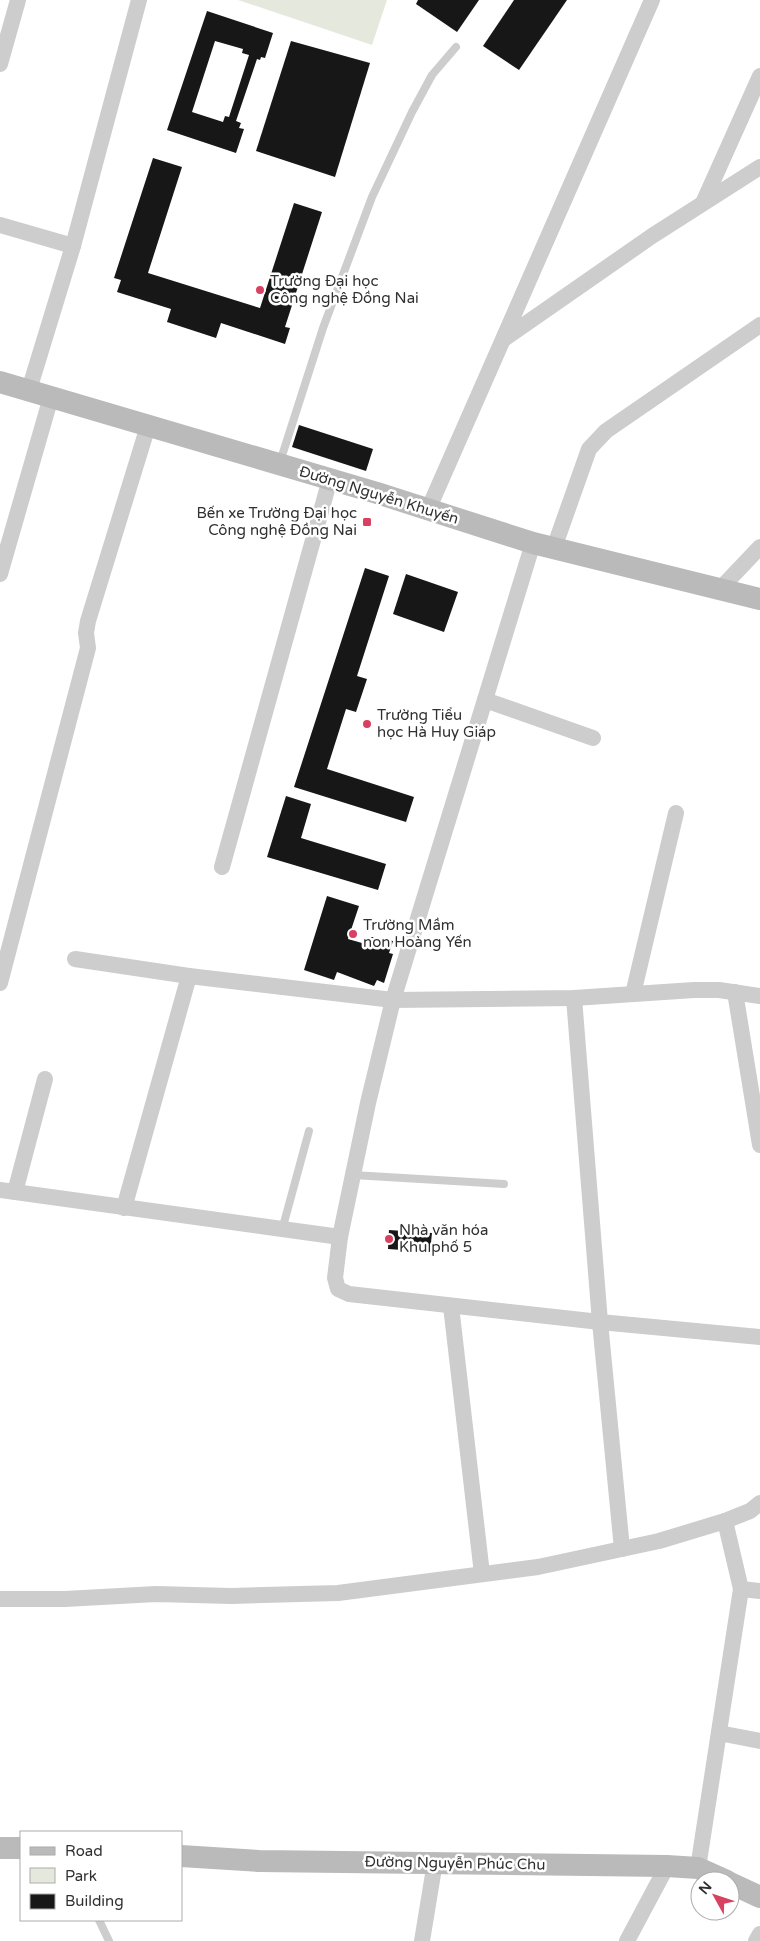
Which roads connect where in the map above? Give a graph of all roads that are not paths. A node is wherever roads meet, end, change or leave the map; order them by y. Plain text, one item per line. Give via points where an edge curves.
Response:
1 (139, 0) edge
2 (652, 0) edge
3 (11, 5) edge
4 (456, 47) dead end
5 (0, 64) edge
6 (760, 76) edge
7 (760, 167) edge
8 (703, 203) junction
9 (0, 225) edge
10 (73, 246) junction
11 (760, 325) edge
12 (504, 339) junction
13 (0, 382) edge
14 (29, 390) junction
15 (51, 397) junction
16 (148, 426) junction
17 (279, 464) junction
18 (330, 479) junction
19 (428, 510) junction
20 (543, 545) junction
21 (760, 547) edge
22 (0, 574) edge
23 (721, 588) junction
24 (760, 599) edge
25 (485, 700) junction
26 (593, 738) dead end
27 (676, 813) dead end
28 (222, 867) dead end
29 (75, 958) dead end
30 (189, 976) junction
31 (0, 983) edge
32 (735, 992) junction
33 (633, 994) junction
34 (760, 996) edge
35 (574, 998) junction
36 (393, 1000) junction
37 (45, 1079) dead end
38 (755, 1085) edge
39 (309, 1131) dead end
40 (760, 1145) edge
41 (353, 1175) junction
42 (504, 1184) dead end
43 (8, 1191) edge
44 (124, 1208) junction
45 (282, 1230) junction
46 (340, 1238) junction
47 (451, 1306) junction
48 (600, 1322) junction
49 (760, 1337) edge
50 (760, 1503) edge
51 (725, 1521) junction
52 (622, 1549) junction
53 (482, 1574) junction
54 (740, 1590) junction
55 (760, 1591) edge
56 (0, 1599) edge
57 (719, 1733) junction
58 (760, 1741) edge
59 (0, 1848) edge
60 (20, 1848) edge
61 (182, 1856) edge
62 (435, 1862) junction
63 (667, 1866) junction
64 (698, 1868) junction
65 (704, 1871) edge
66 (740, 1888) edge
67 (760, 1897) edge
68 (99, 1921) edge
69 (760, 1934) edge
70 (108, 1941) edge
71 (422, 1941) edge
72 (628, 1941) edge
73 (756, 1941) edge

1 - 10 street
2 - 12 street
3 - 5 street
4 - 17 lane via 432,75 372,197 323,328
6 - 8 street
7 - 8 street
8 - 12 street
9 - 10 street
10 - 14 street
11 - 20 street via 606,431 589,449
12 - 19 street
13 - 14 street, Đường Nguyễn Khuyến
14 - 15 street, Đường Nguyễn Khuyến
15 - 16 street, Đường Nguyễn Khuyến
15 - 22 street
16 - 17 street, Đường Nguyễn Khuyến
16 - 31 street via 88,621 88,648
17 - 18 street, Đường Nguyễn Khuyến
18 - 19 street, Đường Nguyễn Khuyến
18 - 28 street
19 - 20 street, Đường Nguyễn Khuyến
20 - 23 street, Đường Nguyễn Khuyến
20 - 25 street
21 - 23 street
23 - 24 street, Đường Nguyễn Khuyến
25 - 26 street
25 - 36 street
27 - 33 street
29 - 30 street
30 - 36 street
30 - 44 street
32 - 33 street via 694,990
32 - 34 street
32 - 38 street
33 - 35 street
35 - 36 street
35 - 48 street
36 - 41 street
37 - 43 street
38 - 40 street
39 - 45 lane
41 - 42 lane
41 - 46 street
43 - 44 street
44 - 45 street
45 - 46 street
46 - 47 street via 335,1278 338,1289 349,1294
47 - 48 street
47 - 53 street
48 - 49 street
48 - 52 street
50 - 51 street via 750,1511
51 - 52 street
51 - 54 street
52 - 53 street via 538,1567
53 - 56 street via 338,1592
54 - 55 street
54 - 57 street
57 - 58 street
57 - 64 street
59 - 60 street
61 - 62 street, Đường Nguyễn Phúc Chu via 259,1861
62 - 63 street, Đường Nguyễn Phúc Chu
62 - 71 street
63 - 64 street, Đường Nguyễn Phúc Chu
63 - 72 street
64 - 65 street, Đường Nguyễn Phúc Chu
66 - 67 street, Đường Nguyễn Phúc Chu
68 - 70 lane
69 - 73 street

